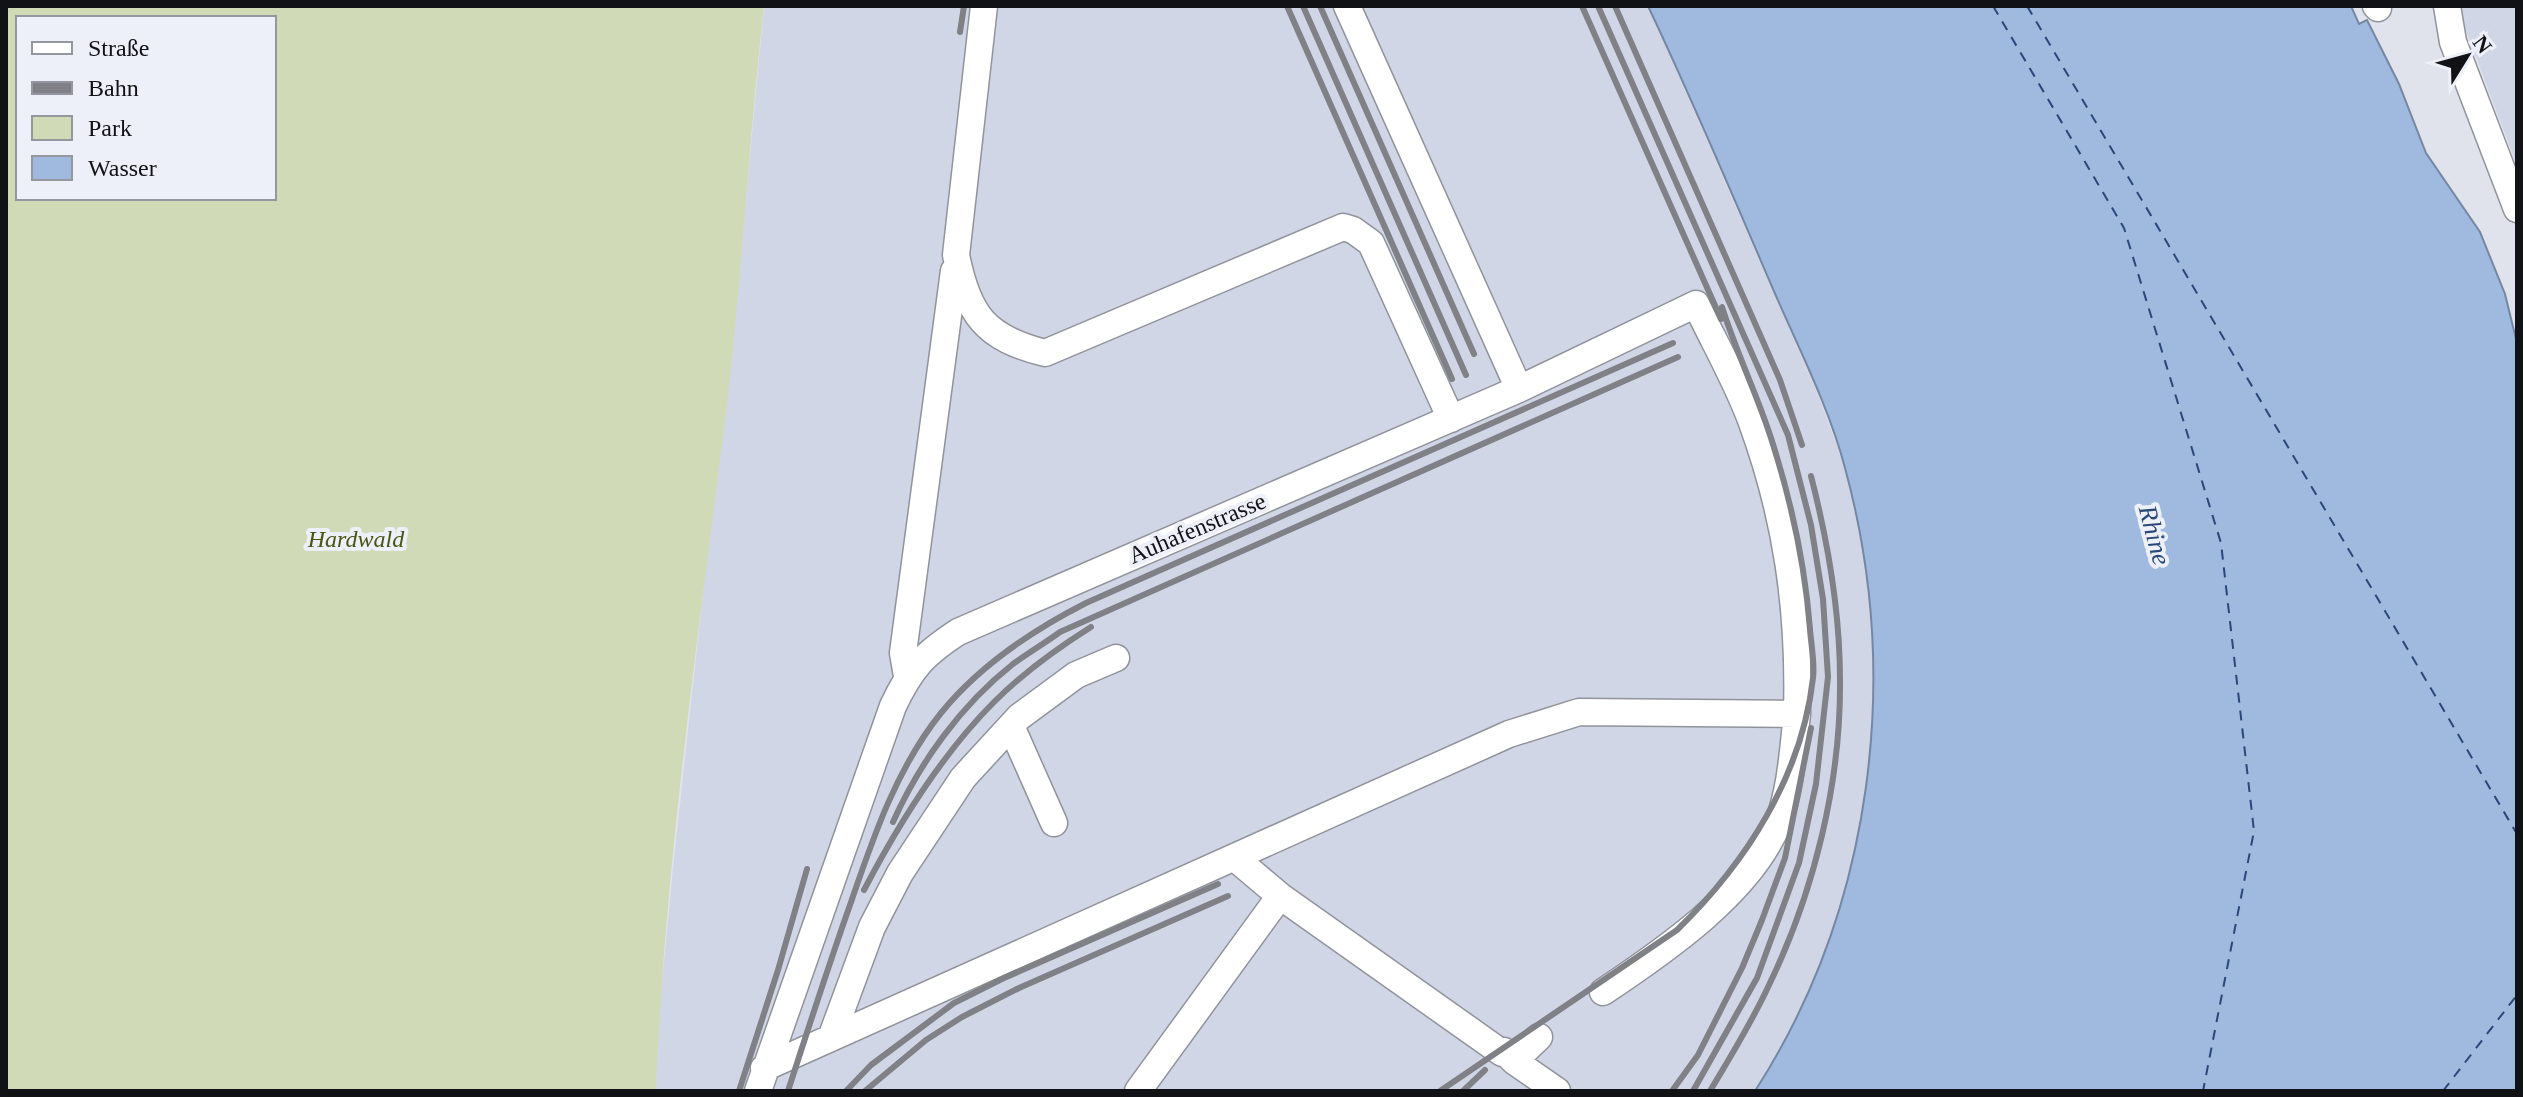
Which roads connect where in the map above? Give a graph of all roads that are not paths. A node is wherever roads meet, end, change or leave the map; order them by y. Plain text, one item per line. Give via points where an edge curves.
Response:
1 (984, 6) edge
2 (1347, 6) edge
3 (2447, 6) edge
4 (2517, 209) edge
5 (956, 255) junction
6 (1519, 389) junction
7 (1451, 419) junction
8 (1116, 658) dead end
9 (907, 676) junction
10 (1797, 714) junction
11 (1011, 726) junction
12 (1054, 823) dead end
13 (1235, 858) junction
14 (1280, 896) junction
15 (1603, 992) dead end
16 (1539, 1037) dead end
17 (831, 1038) junction
18 (1514, 1061) junction
19 (761, 1079) edge
20 (1138, 1091) edge
21 (1557, 1091) edge

1 - 5 street
2 - 6 street
3 - 4 street via 2453,42
5 - 7 street via 963,291 977,315 997,336 1045,353 1343,227 1353,230 1371,243
5 - 9 street via 903,653
6 - 7 street, Auhafenstrasse
6 - 10 street, Auhafenstrasse via 1696,304 1750,417 1773,483 1795,599
7 - 9 street, Auhafenstrasse via 958,632 930,650
8 - 11 street via 1076,675
9 - 19 street, Auhafenstrasse
10 - 13 street via 1579,712 1509,734
10 - 15 street via 1785,799 1763,851 1666,950
11 - 12 street
11 - 17 street via 963,778 900,873 872,927
13 - 14 street
13 - 17 street
14 - 18 street
14 - 20 street
16 - 18 street
17 - 19 street
18 - 21 street

